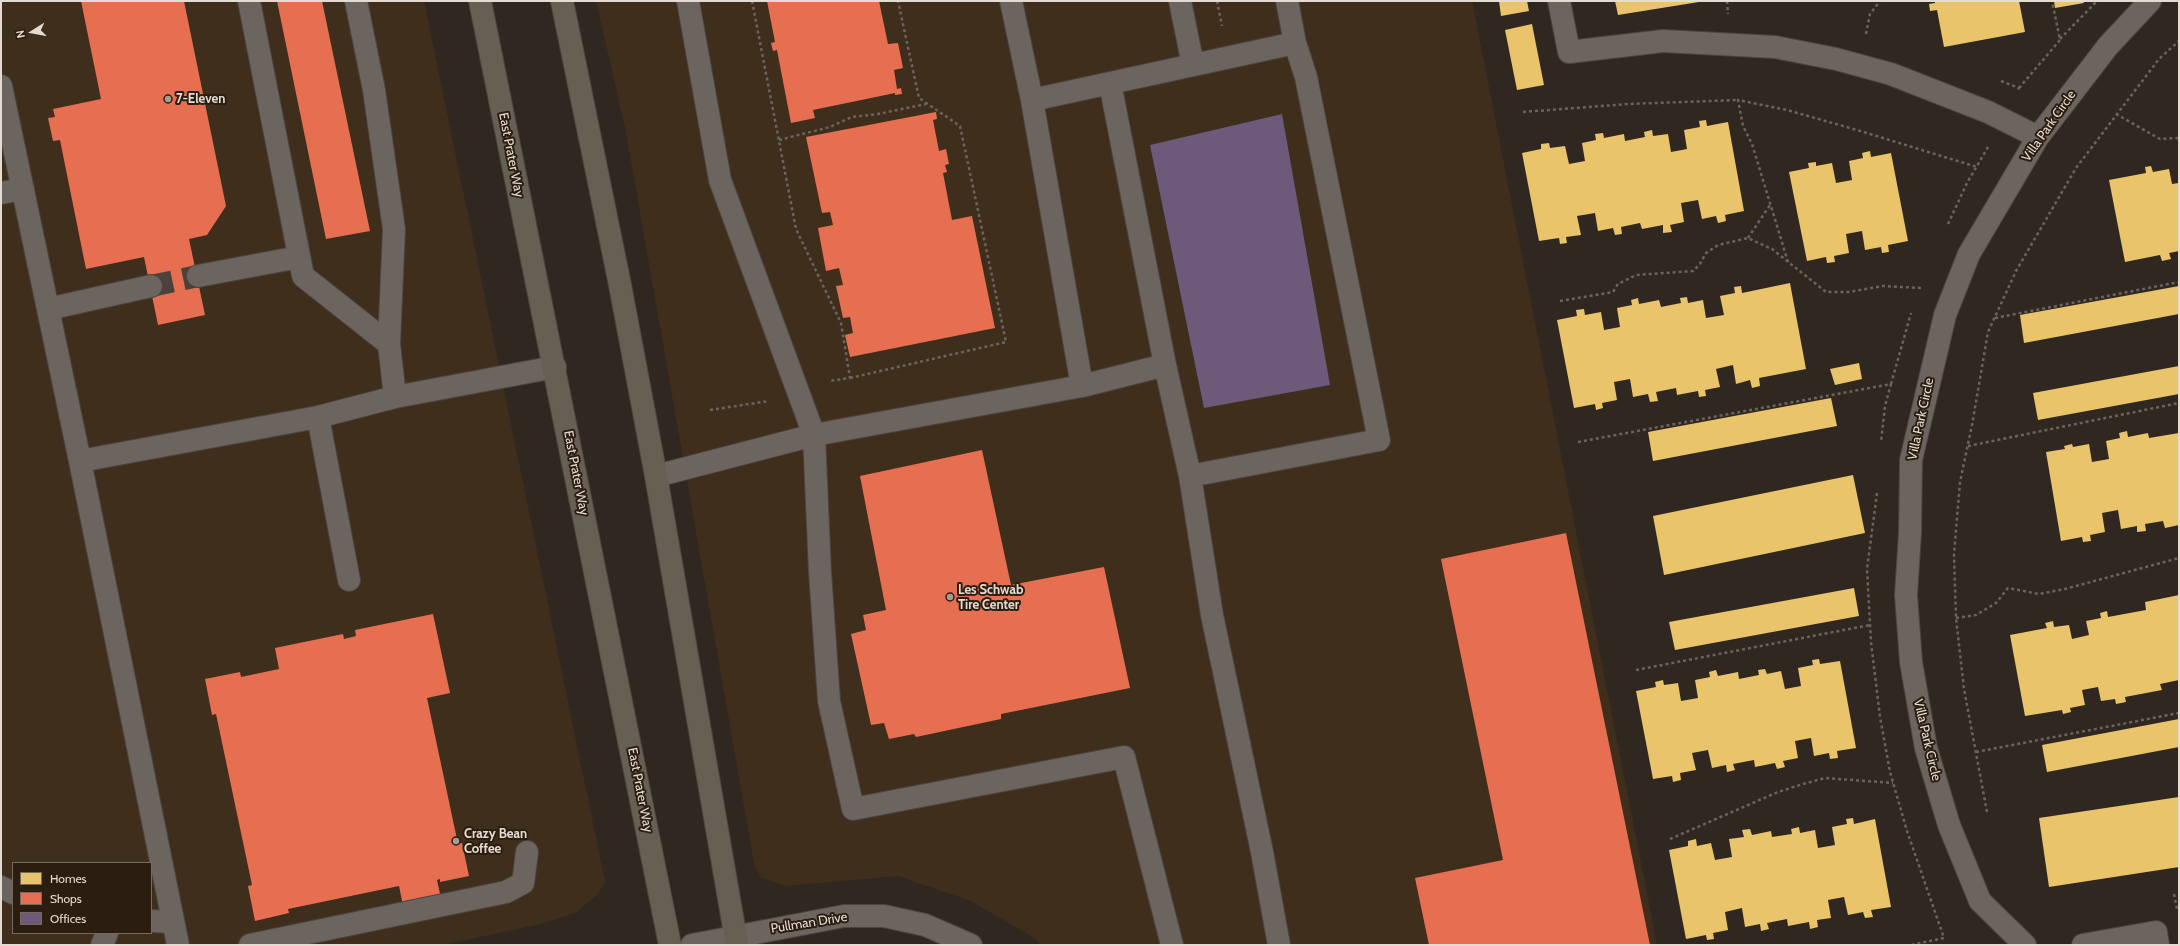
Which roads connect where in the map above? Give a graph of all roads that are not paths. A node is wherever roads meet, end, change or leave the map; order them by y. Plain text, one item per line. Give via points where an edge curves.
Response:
1 (249, 1) edge
2 (356, 1) edge
3 (467, 1) edge
4 (480, 1) edge
5 (562, 1) edge
6 (688, 1) edge
7 (1011, 1) edge
8 (1180, 1) edge
9 (1287, 1) edge
10 (1559, 1) edge
11 (2150, 1) edge
12 (1295, 43) junction
13 (492, 63) junction
14 (1193, 65) junction
15 (1110, 83) junction
16 (1, 86) edge
17 (1032, 100) junction
18 (2038, 137) junction
19 (23, 189) junction
20 (1, 194) edge
21 (299, 257) junction
22 (198, 276) tunnel mouth
23 (151, 286) tunnel mouth
24 (48, 309) junction
25 (389, 344) junction
26 (1165, 365) junction
27 (555, 367) junction
28 (1082, 386) junction
29 (396, 397) junction
30 (318, 417) junction
31 (814, 435) junction
32 (80, 462) junction
33 (656, 476) junction
34 (1190, 476) junction
35 (349, 580) dead end
36 (527, 852) dead end
37 (1, 887) edge
38 (12, 892) edge
39 (152, 921) edge
40 (173, 922) junction
41 (107, 934) edge
42 (736, 941) edge
43 (102, 945) edge
44 (178, 945) edge
45 (250, 945) edge
46 (670, 945) edge
47 (692, 945) edge
48 (972, 945) edge
49 (1172, 945) edge
50 (1279, 945) edge
51 (2025, 945) edge
52 (2083, 945) edge
53 (2158, 945) edge

1 - 21 street
2 - 25 street via 374,90 394,229
3 - 13 main road
4 - 13 main road, East Prater Way
5 - 33 main road
6 - 31 street via 720,180
7 - 17 street
8 - 14 street
9 - 12 street
10 - 18 street via 1569,52 1663,41 1775,47 1836,59 1891,74 1988,112
11 - 18 street, Villa Park Circle via 2108,46
12 - 14 street
12 - 34 street via 1306,77 1379,440
13 - 27 main road, East Prater Way
14 - 15 street
15 - 17 street
15 - 26 street
16 - 19 street
17 - 28 street
18 - 51 street, Villa Park Circle via 1969,254 1945,315 1911,460 1906,595 1912,662 1926,748 1949,825 1980,901
19 - 20 street
19 - 24 street
21 - 22 street
21 - 25 street via 303,276
23 - 24 street
24 - 32 street
25 - 29 street
26 - 28 street
26 - 34 street
27 - 29 street
27 - 46 main road, East Prater Way
28 - 31 street
29 - 30 street
30 - 32 street
30 - 35 street
31 - 33 street
31 - 49 street via 829,701 853,809 1124,757
32 - 40 street
33 - 42 main road
34 - 50 street via 1212,615
36 - 45 street via 523,883 506,892
37 - 38 street
39 - 40 street
40 - 44 street
41 - 43 street
42 - 47 street, Pullman Drive
42 - 48 street, Pullman Drive via 844,916 884,916 925,925
52 - 53 street via 2156,932

